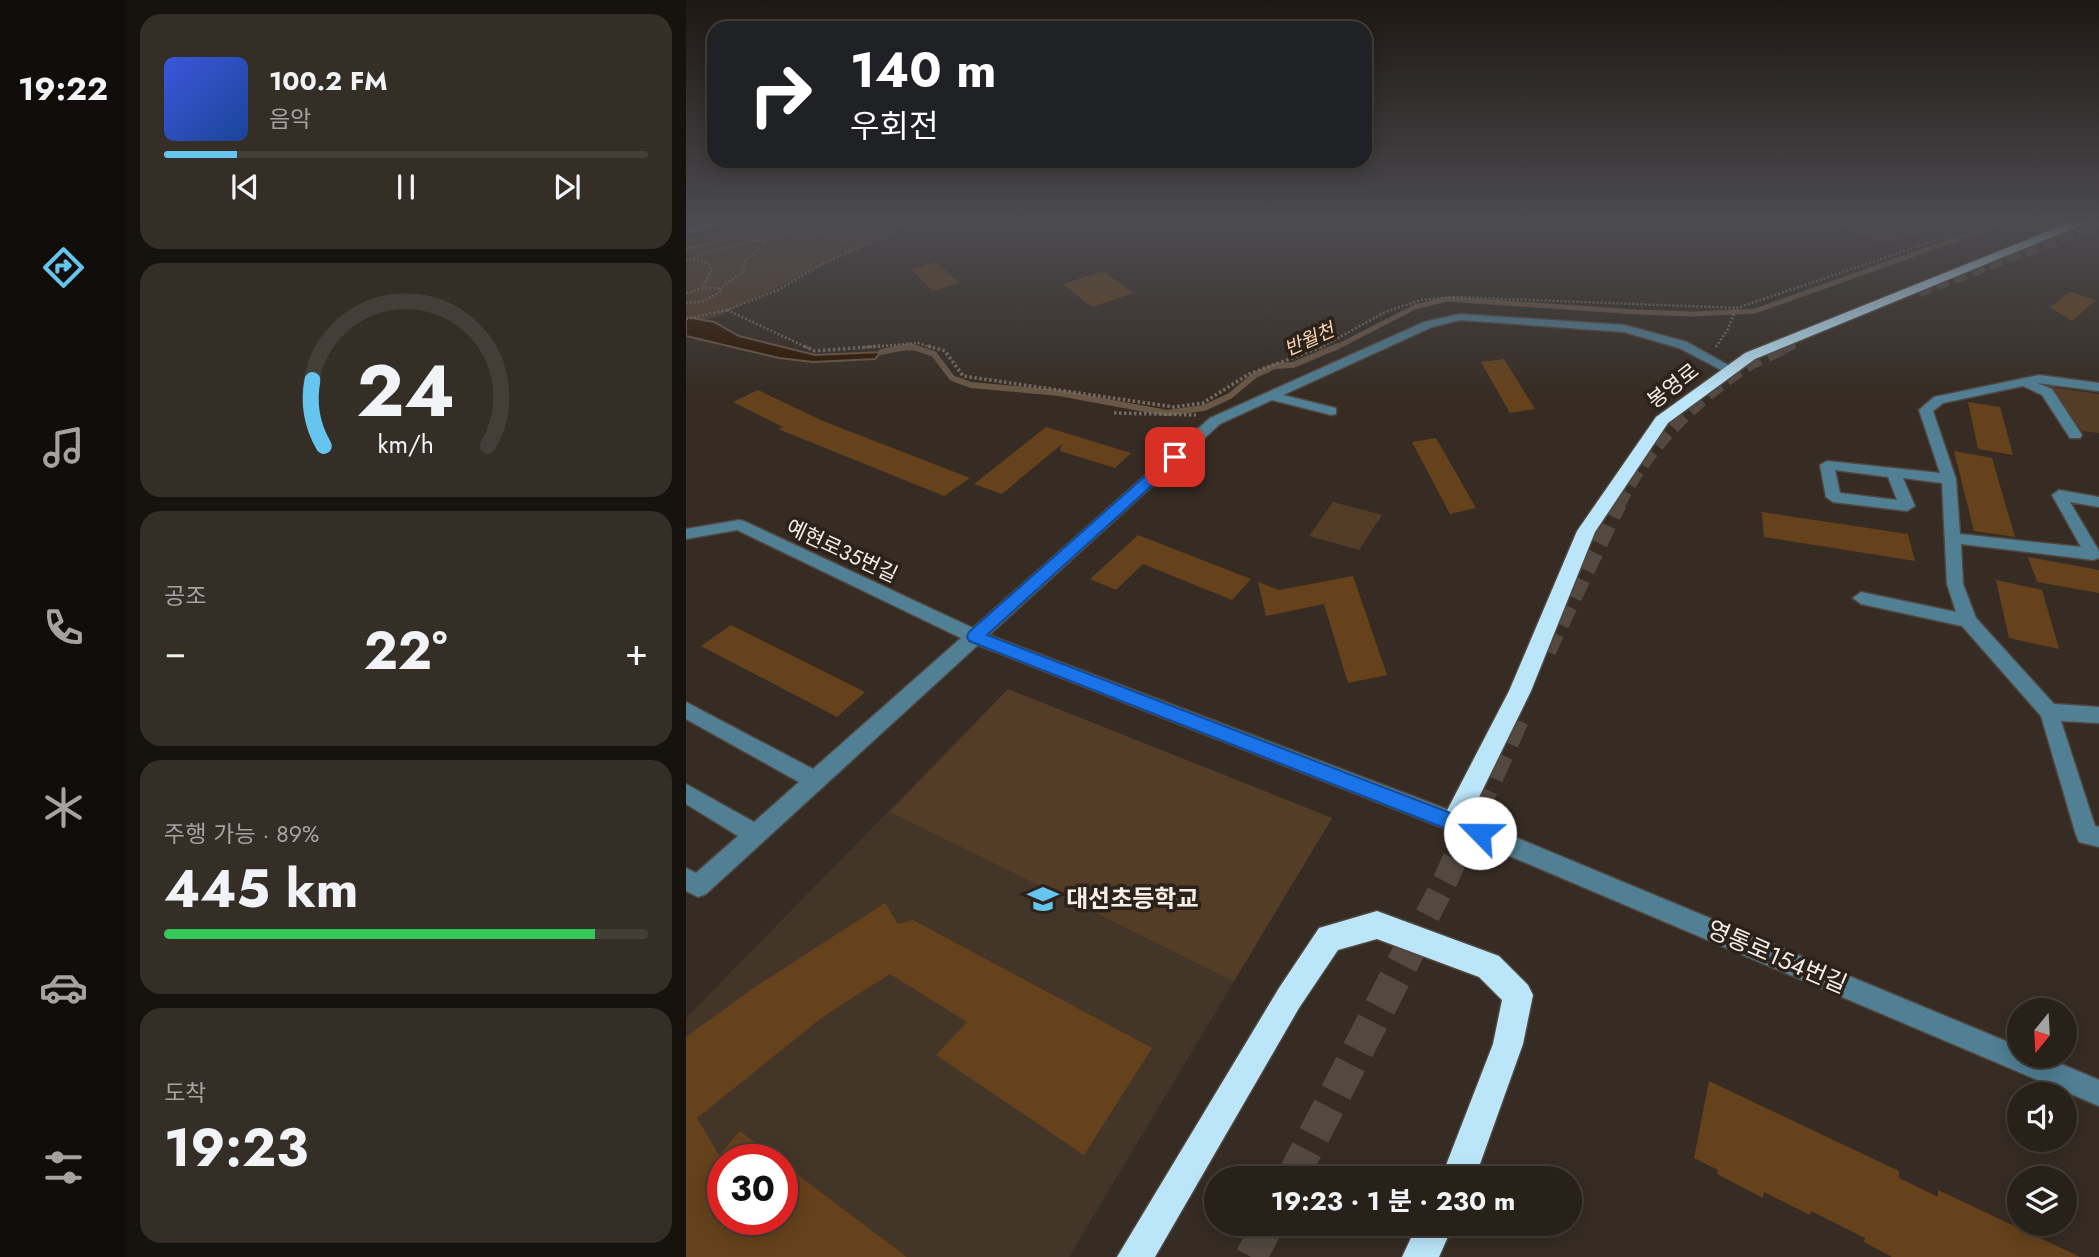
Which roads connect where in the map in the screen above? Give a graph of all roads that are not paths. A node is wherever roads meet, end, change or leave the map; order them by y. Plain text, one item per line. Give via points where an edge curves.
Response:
1 (1940, 280) tunnel mouth
2 (1731, 370) junction
3 (2024, 382) junction
4 (2099, 387) edge
5 (1271, 396) junction
6 (1331, 411) dead end
7 (2075, 435) dead end
8 (1894, 473) junction
9 (1948, 479) junction
10 (2099, 502) edge
11 (686, 534) edge
12 (1952, 538) junction
13 (1861, 598) dead end
14 (1968, 621) junction
15 (975, 637) junction
16 (686, 710) edge
17 (2049, 712) junction
18 (2099, 715) edge
19 (814, 780) junction
20 (686, 793) edge
21 (1454, 822) junction
22 (755, 834) junction
23 (2099, 837) edge
24 (686, 879) edge
25 (2099, 1093) edge
26 (1462, 1166) edge
27 (1430, 1236) edge
28 (1135, 1257) edge
29 (1420, 1257) edge

1 - 2 highway, 봉영로 via 1750,356
2 - 5 street via 1683,345 1625,329 1460,317 1427,324
2 - 21 highway, 봉영로 via 1662,419 1586,531 1520,691
3 - 4 street via 2039,379
3 - 7 street via 2047,392
3 - 9 street via 1939,400 1926,410
5 - 6 street
5 - 15 street via 1215,421
8 - 8 street via 1840,467 1827,465 1833,496 1907,506
8 - 9 street
9 - 12 street
10 - 12 street via 2059,495 2093,554
11 - 15 street, 예현로35번길 via 739,525
12 - 14 street via 1955,584
13 - 14 street
14 - 17 street
15 - 19 street
15 - 21 street, 예현로35번길
16 - 19 street
17 - 18 street
17 - 23 street via 2087,835
19 - 22 street
20 - 22 street
21 - 25 street, 영통로154번길
22 - 24 street via 698,886
26 - 28 highway via 1508,1044 1518,995 1489,966 1377,925 1329,938
27 - 29 highway

